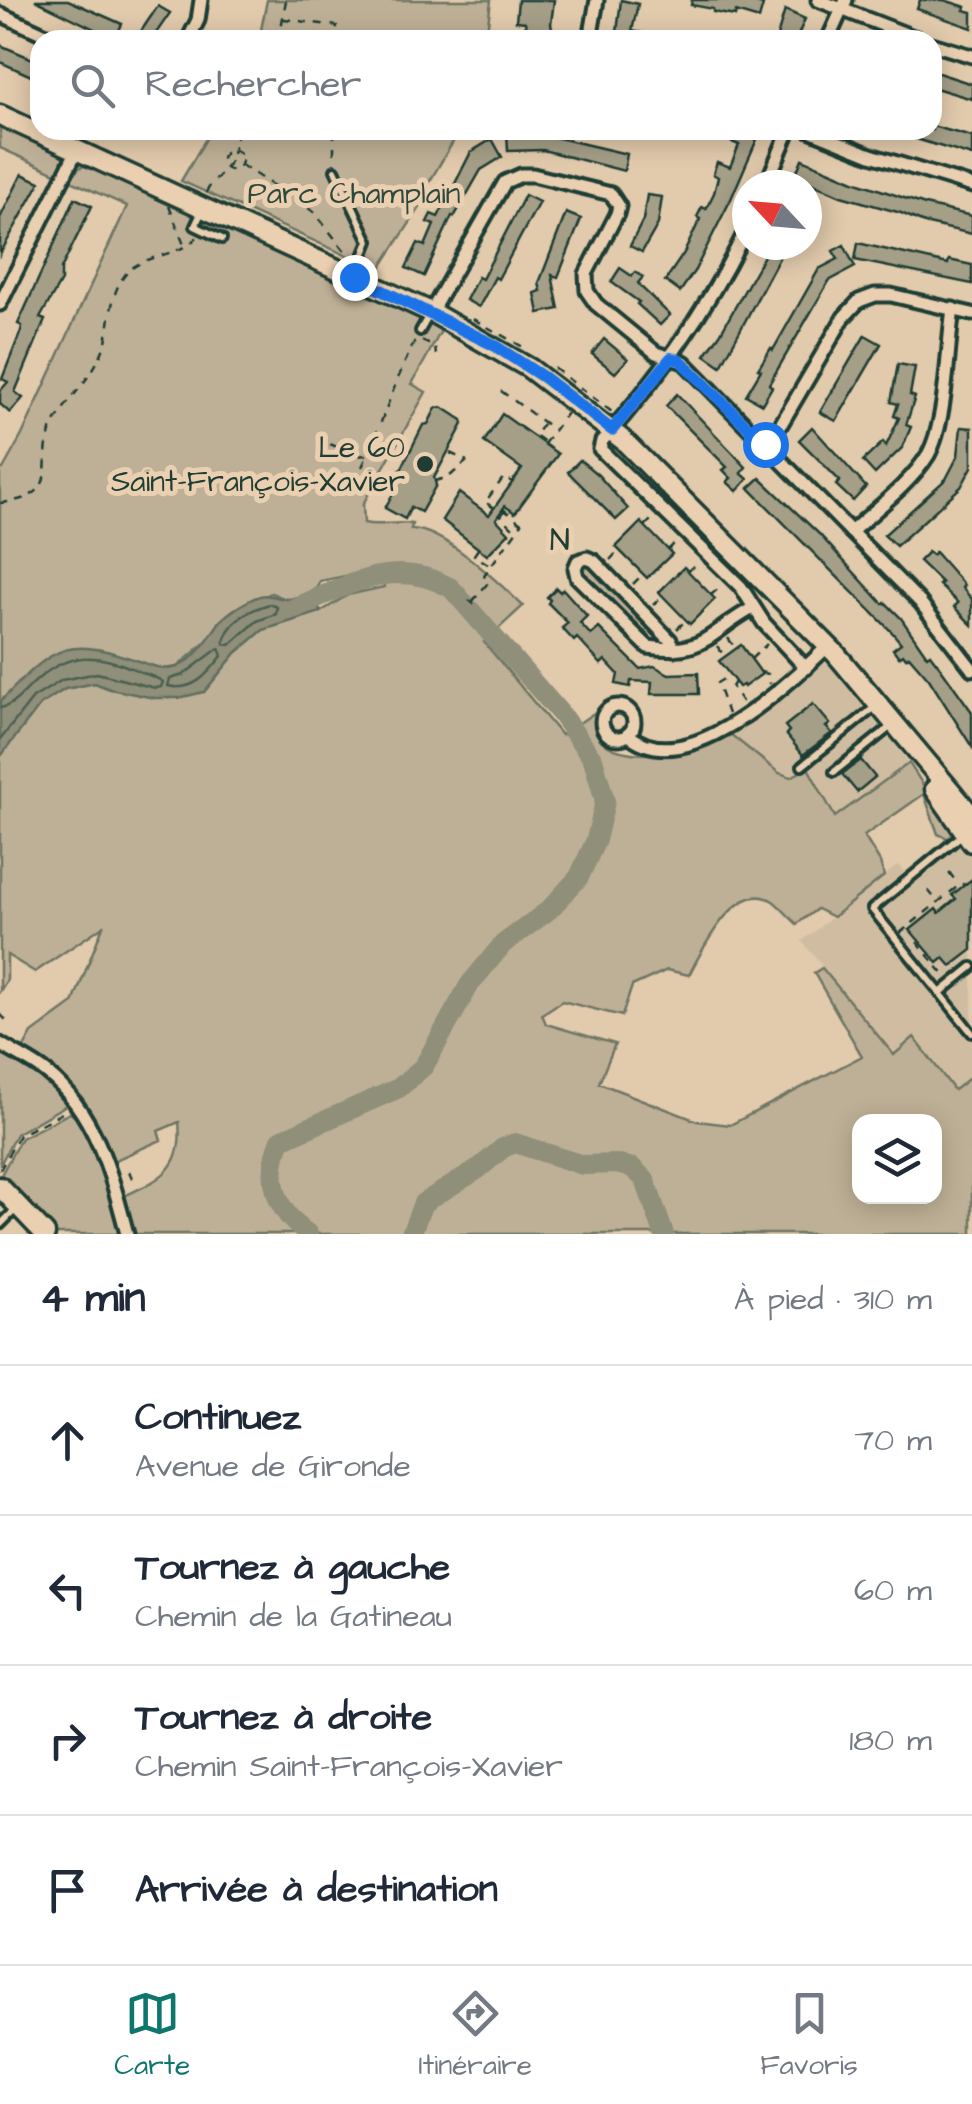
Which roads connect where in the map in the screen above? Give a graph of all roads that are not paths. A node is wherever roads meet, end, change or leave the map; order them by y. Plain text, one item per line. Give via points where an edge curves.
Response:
1 (201, 0) edge
2 (597, 0) edge
3 (818, 0) edge
4 (844, 5) edge
5 (0, 14) edge
6 (35, 30) edge
7 (193, 30) edge
8 (592, 30) edge
9 (833, 30) edge
10 (898, 30) edge
11 (942, 47) edge
12 (972, 56) edge
13 (0, 115) edge
14 (30, 129) edge
15 (55, 140) edge
16 (786, 140) edge
17 (834, 140) edge
18 (77, 150) junction
19 (335, 170) road end
20 (773, 170) edge
21 (972, 186) edge
22 (204, 201) junction
23 (222, 239) dead end
24 (732, 257) edge
25 (354, 269) junction
26 (0, 304) edge
27 (953, 310) junction
28 (432, 312) junction
29 (972, 314) edge
30 (420, 331) dead end
31 (671, 358) junction
32 (612, 430) junction
33 (765, 444) junction
34 (852, 532) junction
35 (754, 608) junction
36 (671, 643) junction
37 (828, 646) junction
38 (969, 660) edge
39 (806, 668) junction
40 (880, 703) junction
41 (900, 730) junction
42 (628, 734) dead end
43 (802, 766) dead end
44 (834, 772) dead end
45 (970, 828) edge
46 (972, 967) edge
47 (940, 993) junction
48 (972, 1034) edge
49 (0, 1044) edge
50 (7, 1198) edge
51 (0, 1225) edge
52 (44, 1234) edge
53 (127, 1234) edge

1 - 7 street
2 - 8 street
3 - 4 street
4 - 9 street
4 - 10 street
5 - 6 street
11 - 12 street
13 - 14 street
15 - 18 street
16 - 20 street
17 - 21 street
18 - 22 street
18 - 26 street
19 - 25 lane via 369,242
22 - 23 lane via 195,226
22 - 25 street
24 - 31 street
25 - 28 street
27 - 29 street
27 - 33 street via 882,294 853,306
27 - 34 street via 931,449
28 - 30 lane
28 - 31 street via 502,186 515,176 533,175 614,197 618,214 588,267 587,291 656,353
28 - 32 street via 529,368
31 - 32 street
31 - 33 street via 684,362
32 - 35 street via 601,443 605,457
32 - 37 street
33 - 34 street
34 - 38 street
35 - 36 street via 694,648
35 - 39 street
36 - 36 street via 642,643 577,577 577,562 585,558 601,568
37 - 39 street
37 - 40 street
39 - 42 street via 712,736 676,745 645,744
40 - 41 street
40 - 43 lane
41 - 44 lane
41 - 45 street
45 - 47 lane via 872,909
46 - 47 lane
47 - 48 lane
49 - 53 street via 48,1074 74,1104 100,1146
50 - 51 lane
50 - 52 street

